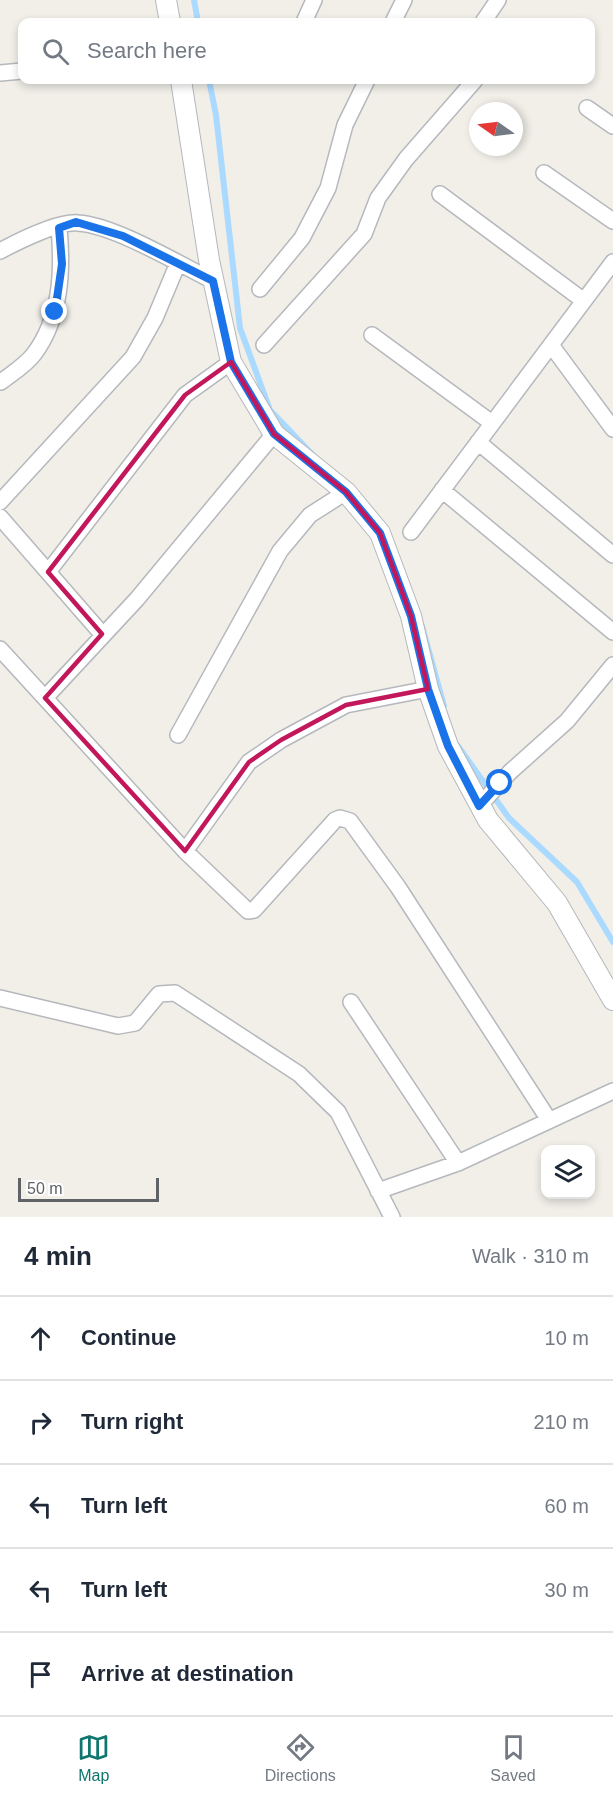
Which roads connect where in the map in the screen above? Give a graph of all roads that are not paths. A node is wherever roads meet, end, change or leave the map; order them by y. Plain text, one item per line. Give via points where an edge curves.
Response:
1 (166, 0) edge
2 (314, 0) edge
3 (404, 0) edge
4 (498, 0) edge
5 (169, 18) edge
6 (306, 18) edge
7 (395, 18) edge
8 (486, 18) edge
9 (18, 71) edge
10 (0, 73) edge
11 (182, 84) edge
12 (365, 84) edge
13 (472, 84) edge
14 (587, 108) dead end
15 (613, 126) edge
16 (544, 173) dead end
17 (440, 194) dead end
18 (613, 221) edge
19 (59, 228) junction
20 (0, 251) edge
21 (613, 262) edge
22 (178, 263) junction
23 (213, 281) junction
24 (260, 289) dead end
25 (584, 301) junction
26 (372, 335) dead end
27 (264, 345) dead end
28 (551, 345) junction
29 (231, 362) junction
30 (1, 382) edge
31 (492, 423) junction
32 (613, 429) edge
33 (274, 434) junction
34 (478, 442) junction
35 (442, 490) junction
36 (346, 492) junction
37 (0, 502) edge
38 (0, 517) edge
39 (411, 532) dead end
40 (613, 555) edge
41 (48, 572) junction
42 (613, 632) edge
43 (102, 634) junction
44 (0, 649) edge
45 (613, 665) edge
46 (428, 689) junction
47 (45, 698) junction
48 (178, 735) dead end
49 (481, 804) junction
50 (185, 851) junction
51 (0, 998) edge
52 (613, 1000) edge
53 (351, 1002) dead end
54 (613, 1091) edge
55 (549, 1120) junction
56 (458, 1163) junction
57 (378, 1191) junction
58 (391, 1217) edge

1 - 5 street
2 - 6 street
3 - 7 street
4 - 8 street
9 - 10 street
11 - 23 street
12 - 24 street via 345,125 328,188 303,238
13 - 27 street via 383,190 364,234
14 - 15 street
16 - 18 street
17 - 25 street
19 - 20 street via 25,237
19 - 22 street via 76,222 123,236
19 - 30 street via 62,264 55,312 33,355
21 - 25 street
22 - 23 street
22 - 37 street via 155,318 133,357
23 - 29 street
25 - 28 street
26 - 31 street
28 - 31 street
28 - 32 street
29 - 33 street
29 - 41 street via 185,395
31 - 34 street
33 - 36 street
33 - 43 street via 137,598
34 - 35 street
34 - 40 street
35 - 39 street
35 - 42 street
36 - 46 street via 380,533 411,616
36 - 48 street via 310,515 280,552
38 - 41 street
41 - 43 street
43 - 47 street
44 - 47 street
45 - 49 street via 567,721
46 - 49 street via 448,746
46 - 50 street via 346,705 281,740 249,762
47 - 50 street
49 - 52 street via 557,903
50 - 55 street via 248,911 254,910 335,820 350,821 398,887
51 - 57 street via 118,1026 135,1023 159,994 174,993 299,1074 338,1112
53 - 56 street
54 - 55 street
55 - 56 street
56 - 57 street
57 - 58 street

